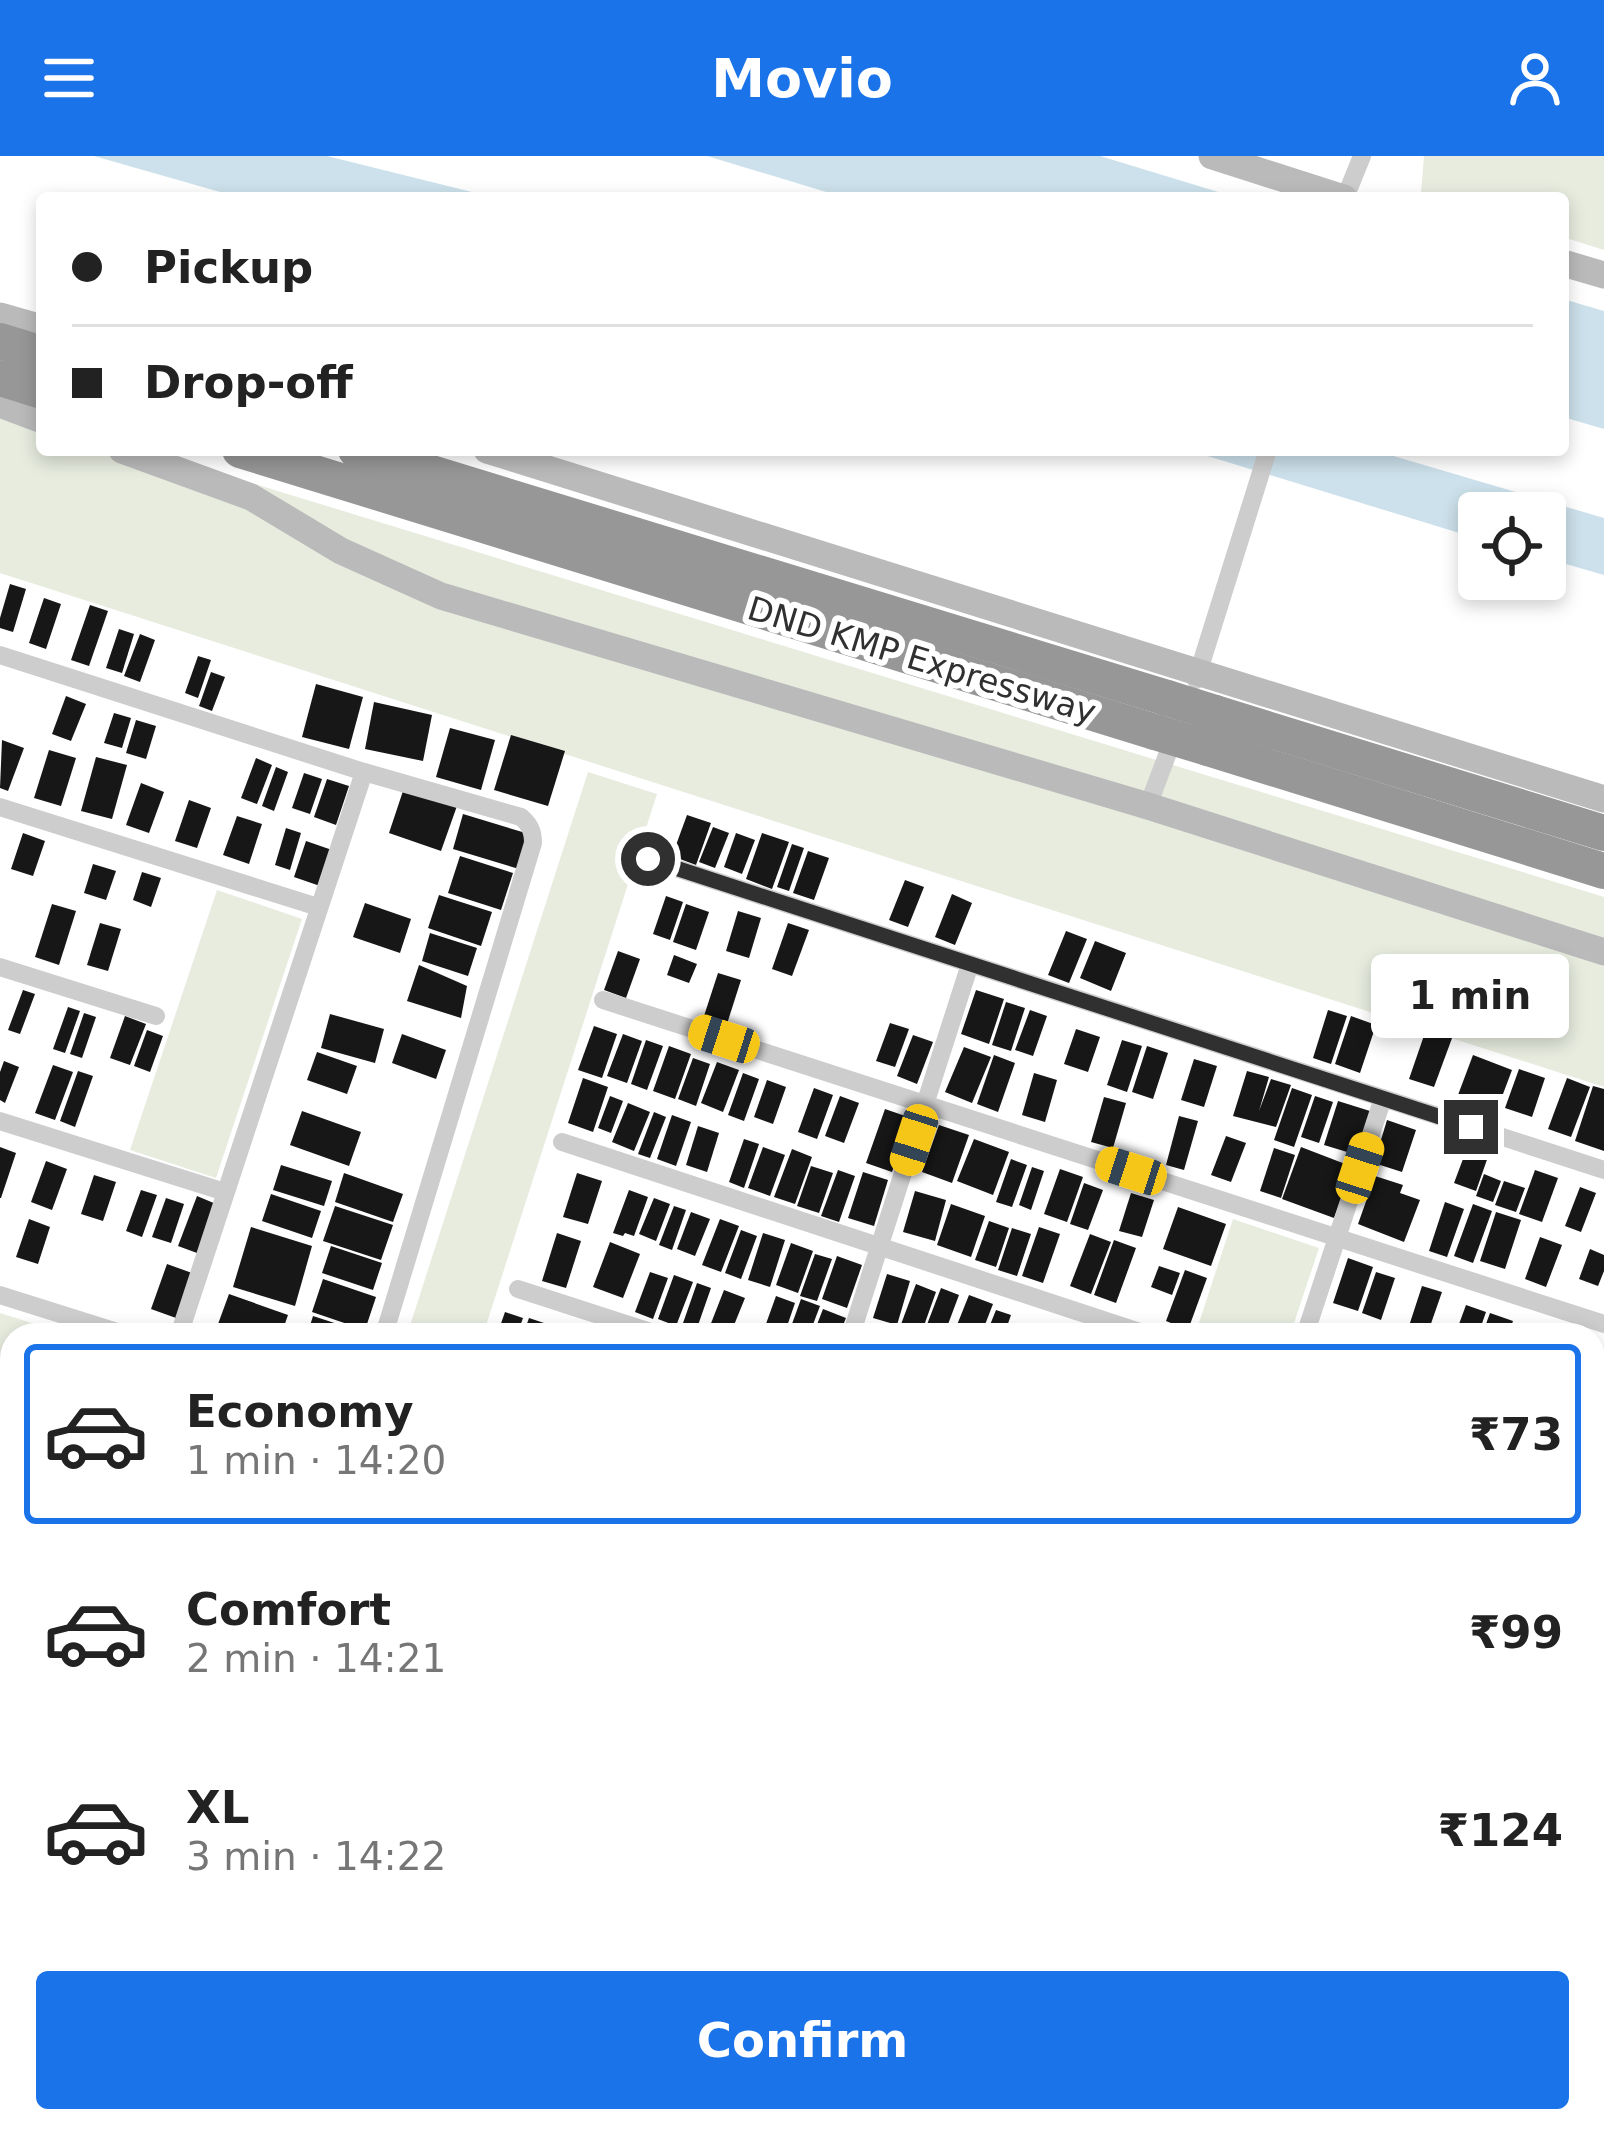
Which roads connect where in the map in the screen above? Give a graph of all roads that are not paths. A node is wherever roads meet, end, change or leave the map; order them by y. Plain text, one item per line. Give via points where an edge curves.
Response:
1 (1212, 156) edge
2 (1362, 156) edge
3 (1326, 192) edge
4 (1347, 192) edge
5 (1569, 265) edge
6 (1604, 275) edge
7 (0, 316) edge
8 (36, 326) edge
9 (0, 341) edge
10 (36, 352) edge
11 (0, 378) edge
12 (36, 389) edge
13 (0, 404) edge
14 (36, 418) edge
15 (138, 456) edge
16 (288, 456) edge
17 (507, 456) edge
18 (1266, 456) edge
19 (369, 466) edge
20 (0, 655) edge
21 (1202, 664) junction
22 (1211, 730) junction
23 (364, 772) junction
24 (1604, 799) edge
25 (1148, 806) junction
26 (0, 807) edge
27 (1604, 833) edge
28 (648, 859) dead end
29 (1604, 871) edge
30 (318, 907) junction
31 (1604, 952) edge
32 (970, 964) junction
33 (0, 968) edge
34 (603, 1000) dead end
35 (156, 1016) dead end
36 (1383, 1098) junction
37 (925, 1104) junction
38 (0, 1121) edge
39 (562, 1142) dead end
40 (1604, 1170) edge
41 (225, 1192) junction
42 (1337, 1238) junction
43 (879, 1246) junction
44 (518, 1289) dead end
45 (0, 1295) edge
46 (89, 1323) edge
47 (183, 1323) edge
48 (388, 1323) edge
49 (623, 1323) edge
50 (855, 1323) edge
51 (1113, 1323) edge
52 (1309, 1323) edge
53 (1601, 1323) edge

1 - 3 street
2 - 4 street
5 - 6 street
7 - 8 street
9 - 10 highway
11 - 12 highway
13 - 14 street
15 - 25 street via 251,497 340,551 441,596
16 - 19 highway, DND KMP Expressway
17 - 21 street
18 - 21 street
19 - 22 highway, DND KMP Expressway, bridge
20 - 23 street
21 - 24 street
21 - 25 street
22 - 27 highway, DND KMP Expressway
22 - 29 highway, DND KMP Expressway
23 - 30 street
23 - 48 street via 521,817 533,832
25 - 31 street
26 - 30 street
28 - 32 street
30 - 41 street
32 - 36 street
32 - 37 street
33 - 35 street
34 - 37 street
36 - 40 street
36 - 42 street
37 - 42 street
37 - 43 street
38 - 41 street
39 - 43 street
41 - 47 street
42 - 52 street
42 - 53 street
43 - 50 street
43 - 51 street
44 - 49 street
45 - 46 street

